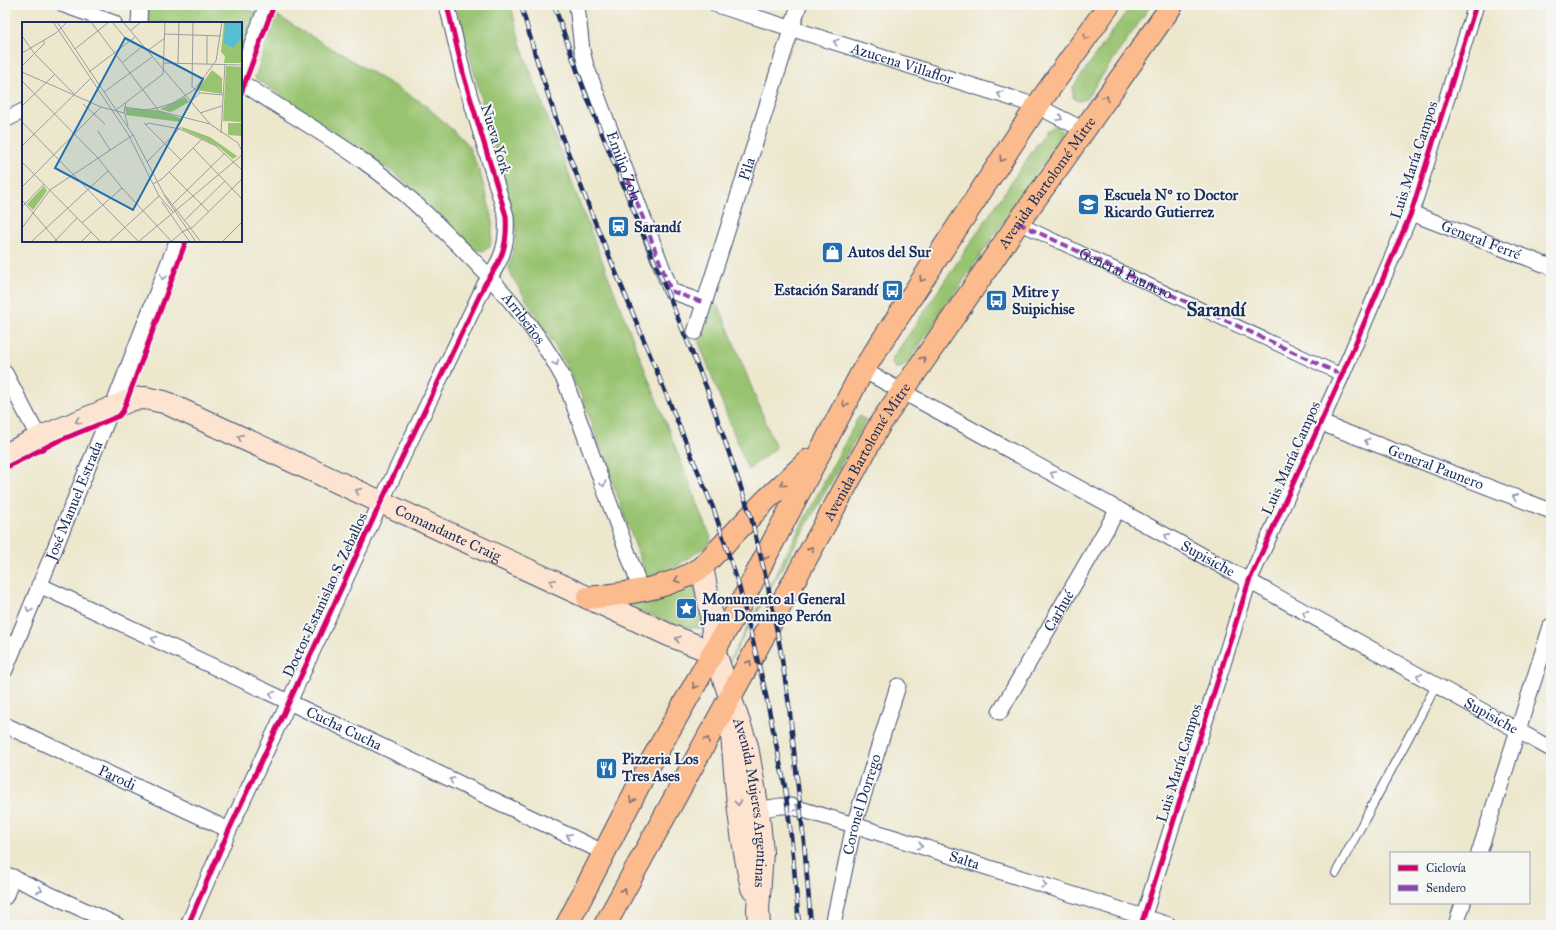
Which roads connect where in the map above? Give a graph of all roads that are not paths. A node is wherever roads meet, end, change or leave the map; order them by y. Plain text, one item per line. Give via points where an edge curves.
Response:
1 (64, 5) edge
2 (140, 5) edge
3 (267, 5) edge
4 (447, 5) edge
5 (577, 5) edge
6 (717, 5) edge
7 (799, 5) edge
8 (1109, 5) edge
9 (1172, 5) edge
10 (1476, 5) edge
11 (111, 22) edge
12 (139, 22) edge
13 (792, 28) junction
14 (242, 69) edge
15 (242, 83) edge
16 (1037, 106) junction
17 (22, 112) edge
18 (5, 120) edge
19 (1084, 130) junction
20 (1411, 214) junction
21 (1018, 222) junction
22 (177, 242) edge
23 (1551, 267) edge
24 (490, 277) junction
25 (704, 303) junction
26 (695, 332) dead end
27 (863, 370) junction
28 (5, 372) edge
29 (1342, 375) junction
30 (901, 392) junction
31 (113, 406) junction
32 (1321, 423) junction
33 (39, 438) junction
34 (822, 448) junction
35 (5, 455) edge
36 (381, 502) junction
37 (1118, 509) junction
38 (1551, 511) edge
39 (702, 567) junction
40 (1249, 581) junction
41 (39, 585) junction
42 (640, 591) junction
43 (588, 598) junction
44 (1551, 626) edge
45 (714, 653) junction
46 (6, 661) edge
47 (898, 686) dead end
48 (1436, 686) junction
49 (730, 697) junction
50 (289, 702) junction
51 (1000, 712) dead end
52 (5, 725) edge
53 (1518, 731) junction
54 (1551, 749) edge
55 (758, 810) junction
56 (854, 825) junction
57 (229, 830) junction
58 (1479, 852) edge
59 (605, 853) junction
60 (1336, 873) dead end
61 (9, 875) edge
62 (5, 897) edge
63 (1463, 904) edge
64 (758, 917) edge
65 (1142, 921) edge
66 (117, 925) edge
67 (188, 925) edge
68 (567, 925) edge
69 (605, 925) edge
70 (832, 925) edge
71 (1169, 925) edge
72 (1456, 925) edge

1 - 11 street
2 - 12 street
3 - 14 street
4 - 24 street, Nueva York via 464,77 506,216 504,249
5 - 25 street, Emilio Zola via 586,66 671,291
6 - 13 street, Azucena Villaflor
7 - 13 street, Pila
8 -> 16 main road
19 -> 9 main road, Avenida Bartolomé Mitre
10 - 20 street, Luis María Campos
16 -> 13 street, Azucena Villaflor
13 - 25 street, Pila
15 - 24 street, Arribeños via 391,182
16 -> 19 street, Azucena Villaflor
16 -> 27 main road
17 - 18 street
19 - 21 main road, Avenida Bartolomé Mitre
20 - 23 street, General Ferré
20 - 29 street, Luis María Campos
21 - 29 street, General Paunero
30 -> 21 main road, Avenida Bartolomé Mitre
22 -> 31 street, José Manuel Estrada
24 - 36 street, Doctor Estanislao S. Zeballos
24 -> 42 street, Arribeños via 552,357 565,381
25 - 26 street, Pila
27 - 30 street, Supisiche
27 -> 34 main road
28 - 33 street
29 - 32 street, Luis María Campos
37 -> 30 street, Supisiche
49 -> 30 main road, Avenida Bartolomé Mitre via 880,424
31 -> 33 main road, Comandante Craig
36 -> 31 main road, Comandante Craig via 164,402 146,398
31 - 41 street, José Manuel Estrada
38 -> 32 street, General Paunero
32 - 40 street, Luis María Campos
33 - 35 main road, Comandante Craig
34 -> 39 main road via 766,500
34 -> 45 main road
43 -> 36 main road, Comandante Craig
36 - 50 street, Doctor Estanislao S. Zeballos
40 -> 37 street, Supisiche
37 - 51 street, Carhué
39 -> 42 main road via 689,576
39 - 45 main road, Avenida Mujeres Argentinas via 711,612
48 -> 40 street, Supisiche
40 - 65 street, Luis María Campos
41 -> 46 street, José Manuel Estrada
50 -> 41 street, Cucha Cucha
42 - 43 main road
45 -> 43 main road, Comandante Craig
44 - 53 street
45 - 49 main road, Avenida Mujeres Argentinas
45 -> 59 main road via 648,769
47 - 56 street, Coronel Dorrego
48 - 53 street, Supisiche
48 - 60 lane
49 - 55 main road, Avenida Mujeres Argentinas via 747,746
49 -> 64 main road, Avenida Mujeres Argentinas via 739,816
69 -> 49 main road, Avenida Bartolomé Mitre
50 - 57 street, Doctor Estanislao S. Zeballos
59 -> 50 street, Cucha Cucha
52 - 57 street, Parodi
53 - 54 street, Supisiche
53 - 58 street
55 -> 56 street, Salta via 790,806
55 - 64 main road, Avenida Mujeres Argentinas via 762,852
56 -> 65 street, Salta
56 - 70 street, Coronel Dorrego
57 - 67 street, Doctor Estanislao S. Zeballos
59 - 68 main road
61 - 62 street
61 -> 66 street
63 - 72 street
65 - 71 street, Salta

